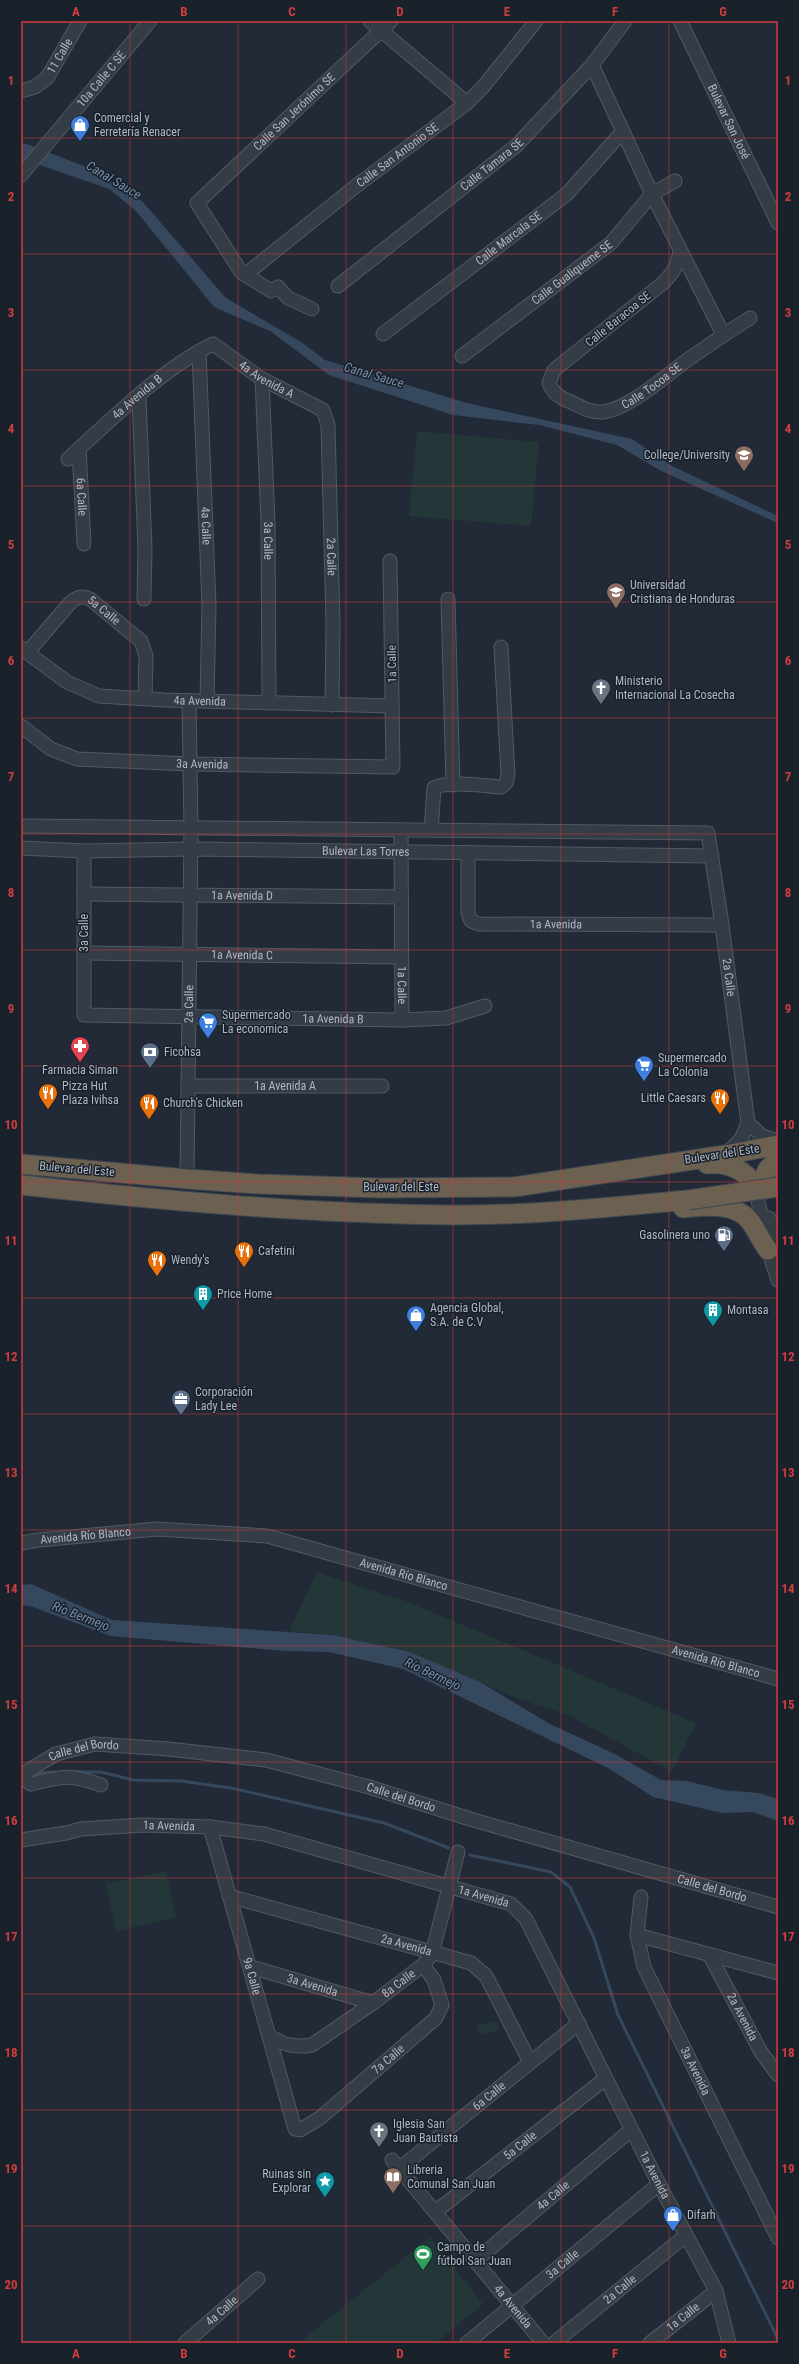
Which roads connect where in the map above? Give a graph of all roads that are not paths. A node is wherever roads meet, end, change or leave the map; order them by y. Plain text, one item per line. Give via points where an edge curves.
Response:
1 (80, 21) edge
2 (150, 21) edge
3 (370, 21) edge
4 (391, 21) edge
5 (536, 21) edge
6 (625, 21) edge
7 (680, 21) edge
8 (381, 30) junction
9 (592, 65) junction
10 (21, 91) edge
11 (467, 103) junction
12 (623, 131) junction
13 (21, 175) edge
14 (675, 181) dead end
15 (652, 194) junction
16 (778, 223) edge
17 (680, 250) junction
18 (245, 275) junction
19 (338, 286) dead end
20 (312, 309) dead end
21 (750, 318) dead end
22 (384, 334) dead end
23 (723, 334) junction
24 (213, 344) joint
25 (199, 351) junction
26 (462, 356) dead end
27 (262, 379) junction
28 (549, 383) joint
29 (139, 397) junction
30 (323, 410) joint
31 (79, 449) junction
32 (68, 459) dead end
33 (84, 544) dead end
34 (390, 561) dead end
35 (144, 598) dead end
36 (448, 599) dead end
37 (501, 647) dead end
38 (24, 650) edge
39 (144, 698) junction
40 (189, 701) junction
41 (207, 701) junction
42 (269, 703) junction
43 (332, 705) junction
44 (392, 706) junction
45 (21, 726) edge
46 (190, 764) junction
47 (393, 767) joint
48 (453, 785) junction
49 (21, 826) edge
50 (191, 829) junction
51 (400, 830) junction
52 (431, 830) junction
53 (708, 833) joint
54 (21, 848) edge
55 (191, 849) junction
56 (84, 851) junction
57 (401, 852) junction
58 (468, 852) junction
59 (712, 856) junction
60 (84, 894) junction
61 (191, 896) junction
62 (401, 897) junction
63 (716, 925) junction
64 (84, 953) junction
65 (190, 954) junction
66 (401, 957) junction
67 (485, 1006) dead end
68 (84, 1015) joint
69 (189, 1016) junction
70 (402, 1020) junction
71 (188, 1086) junction
72 (382, 1086) dead end
73 (748, 1123) junction
74 (778, 1151) edge
75 (725, 1155) junction
76 (21, 1164) edge
77 (187, 1179) junction
78 (541, 1183) junction
79 (21, 1185) edge
80 (758, 1189) junction
81 (778, 1189) edge
82 (309, 1211) junction
83 (773, 1249) edge
84 (778, 1280) edge
85 (21, 1543) edge
86 (778, 1679) edge
87 (21, 1776) edge
88 (101, 1785) dead end
89 (210, 1826) junction
90 (21, 1840) edge
91 (458, 1852) dead end
92 (449, 1888) junction
93 (229, 1896) junction
94 (641, 1897) dead end
95 (778, 1907) edge
96 (636, 1934) junction
97 (432, 1954) junction
98 (710, 1956) junction
99 (423, 1965) junction
100 (251, 1967) junction
101 (778, 1973) edge
102 (373, 2003) junction
103 (579, 2023) junction
104 (271, 2037) junction
105 (530, 2062) junction
106 (778, 2075) edge
107 (605, 2079) junction
108 (294, 2126) joint
109 (631, 2130) junction
110 (396, 2164) joint
111 (658, 2184) junction
112 (435, 2212) junction
113 (685, 2236) junction
114 (778, 2238) edge
115 (475, 2261) junction
116 (258, 2279) dead end
117 (716, 2291) junction
118 (512, 2306) junction
119 (184, 2343) edge
120 (467, 2343) edge
121 (542, 2343) edge
122 (554, 2343) edge
123 (650, 2343) edge
124 (729, 2343) edge

1 - 10 street, 11 Calle via 47,78 35,87
2 - 13 street, 10a Calle C SE
3 - 8 street
4 - 8 street, Calle San Jerónimo SE
5 - 11 street, Calle San Antonio SE
6 - 9 street, Calle Tamara SE
7 - 16 street, Bulevar San José
8 - 11 street
8 - 18 street, Calle San Jerónimo SE via 197,203
9 - 12 street
9 - 19 street, Calle Tamara SE via 517,145
11 - 18 street, Calle San Antonio SE via 356,186
12 - 15 street
12 - 22 street, Calle Marcala SE via 567,194
14 - 15 street, Calle Gualiqueme SE
15 - 17 street
15 - 26 street, Calle Gualiqueme SE via 611,243
17 - 23 street
17 - 28 street, Calle Baracoa SE via 678,263 672,274 554,370
18 - 20 street via 271,291 278,287 288,298
21 - 23 street, Calle Tocoa SE
23 - 28 street, Calle Tocoa SE via 642,393 604,412 584,409 558,396
24 - 25 street, 4a Avenida B
24 - 27 street, 4a Avenida A
25 - 29 street, 4a Avenida B
25 - 41 street, 4a Calle via 209,605
27 - 30 street, 4a Avenida A
27 - 42 street, 3a Calle via 269,559
29 - 31 street, 4a Avenida B via 99,429
29 - 35 street via 145,548
30 - 43 street, 2a Calle via 328,425 333,624
31 - 32 street, 4a Avenida B
31 - 33 street, 6a Calle
34 - 44 street, 1a Calle
36 - 48 street
37 - 48 street via 508,775 506,783 501,787
38 - 39 street, 4a Avenida via 67,682 84,691 99,696
38 - 39 street, 5a Calle via 70,603 84,596 141,641 146,656
39 - 40 street, 4a Avenida
40 - 41 street, 4a Avenida
40 - 46 street, 2a Calle
41 - 42 street, 4a Avenida
42 - 43 street, 4a Avenida
43 - 44 street, 4a Avenida
44 - 47 street, 1a Calle
45 - 46 street, 3a Avenida via 51,749 77,759
46 - 47 street, 3a Avenida
46 - 50 street, 2a Calle
48 - 52 street via 439,785 434,788
49 - 50 street, Bulevar Las Torres
50 - 51 street, Bulevar Las Torres
50 - 55 street, 2a Calle
51 - 52 street, Bulevar Las Torres
51 - 57 street, 1a Calle
52 - 53 street, Bulevar Las Torres
53 - 59 street, 2a Calle
54 - 56 street, Bulevar Las Torres
55 - 56 street, Bulevar Las Torres
55 - 57 street, Bulevar Las Torres
55 - 61 street, 2a Calle
56 - 60 street, 3a Calle
57 - 58 street, Bulevar Las Torres
57 - 62 street, 1a Calle
58 - 59 street, Bulevar Las Torres
58 - 63 street, 1a Avenida via 468,914 471,921 479,924
59 - 63 street, 2a Calle
60 - 61 street, 1a Avenida D
60 - 64 street, 3a Calle
61 - 62 street, 1a Avenida D
61 - 65 street, 2a Calle
62 - 66 street, 1a Calle
63 - 73 street, 2a Calle
64 - 65 street, 1a Avenida C
64 - 68 street, 3a Calle
65 - 66 street, 1a Avenida C
65 - 69 street, 2a Calle
66 - 70 street, 1a Calle
67 - 70 street, 1a Avenida B via 446,1018
68 - 69 street, 1a Avenida B
69 - 70 street, 1a Avenida B
69 - 71 street, 2a Calle
71 - 72 street, 1a Avenida A
71 - 77 street, 2a Calle
73 - 74 street
73 - 75 street via 741,1139
74 - 75 highway, Bulevar del Este
74 - 80 highway
74 - 81 highway via 773,1173
75 - 78 highway, Bulevar del Este
76 - 77 highway, Bulevar del Este
77 - 78 highway, Bulevar del Este via 380,1188 514,1187
78 - 80 highway via 589,1181 717,1163 744,1172
79 - 82 highway, Bulevar del Este
80 - 83 street via 757,1196
81 - 82 highway, Bulevar del Este, bridge via 601,1208 459,1215
82 - 83 highway via 364,1219 477,1220 719,1207 733,1210 746,1217
83 - 84 street
85 - 86 street, Avenida Río Blanco via 156,1529 267,1536
87 - 88 street via 31,1784 56,1777 78,1776
87 - 95 street, Calle del Bordo via 56,1754 95,1744 168,1748 266,1760 369,1787 470,1819
89 - 90 street, 1a Avenida via 143,1825 81,1829
89 - 92 street, 1a Avenida via 264,1834
89 - 93 street, 9a Calle
91 - 92 street, 8a Calle
92 - 97 street, 8a Calle
92 - 103 street, 1a Avenida via 511,1904 518,1909 526,1919
93 - 97 street, 2a Avenida
93 - 100 street, 9a Calle
94 - 96 street, 3a Avenida
96 - 98 street
96 - 114 street, 3a Avenida via 644,1967 651,1983
97 - 99 street, 8a Calle
97 - 105 street, 2a Avenida via 471,1963 479,1968 486,1976
98 - 101 street
98 - 106 street, 2a Avenida via 761,2052
99 - 102 street, 8a Calle
99 - 108 street, 7a Calle via 439,1992 442,2005 436,2018 320,2118 300,2130
100 - 102 street, 3a Avenida
100 - 104 street, 9a Calle
102 - 104 street, 8a Calle via 312,2045 286,2045
103 - 105 street, 6a Calle
103 - 107 street, 1a Avenida
104 - 108 street, 9a Calle
105 - 110 street, 6a Calle
107 - 109 street, 1a Avenida
107 - 112 street, 5a Calle
109 - 111 street, 1a Avenida
109 - 115 street, 4a Calle
110 - 112 street, 4a Avenida
111 - 113 street, 1a Avenida
111 - 118 street, 3a Calle
112 - 115 street, 4a Avenida
113 - 117 street, 1a Avenida
113 - 122 street, 2a Calle
115 - 118 street, 4a Avenida
116 - 119 street, 4a Calle
117 - 123 street, 1a Calle
117 - 124 street, 1a Avenida
118 - 120 street, 3a Calle
118 - 121 street, 4a Avenida

